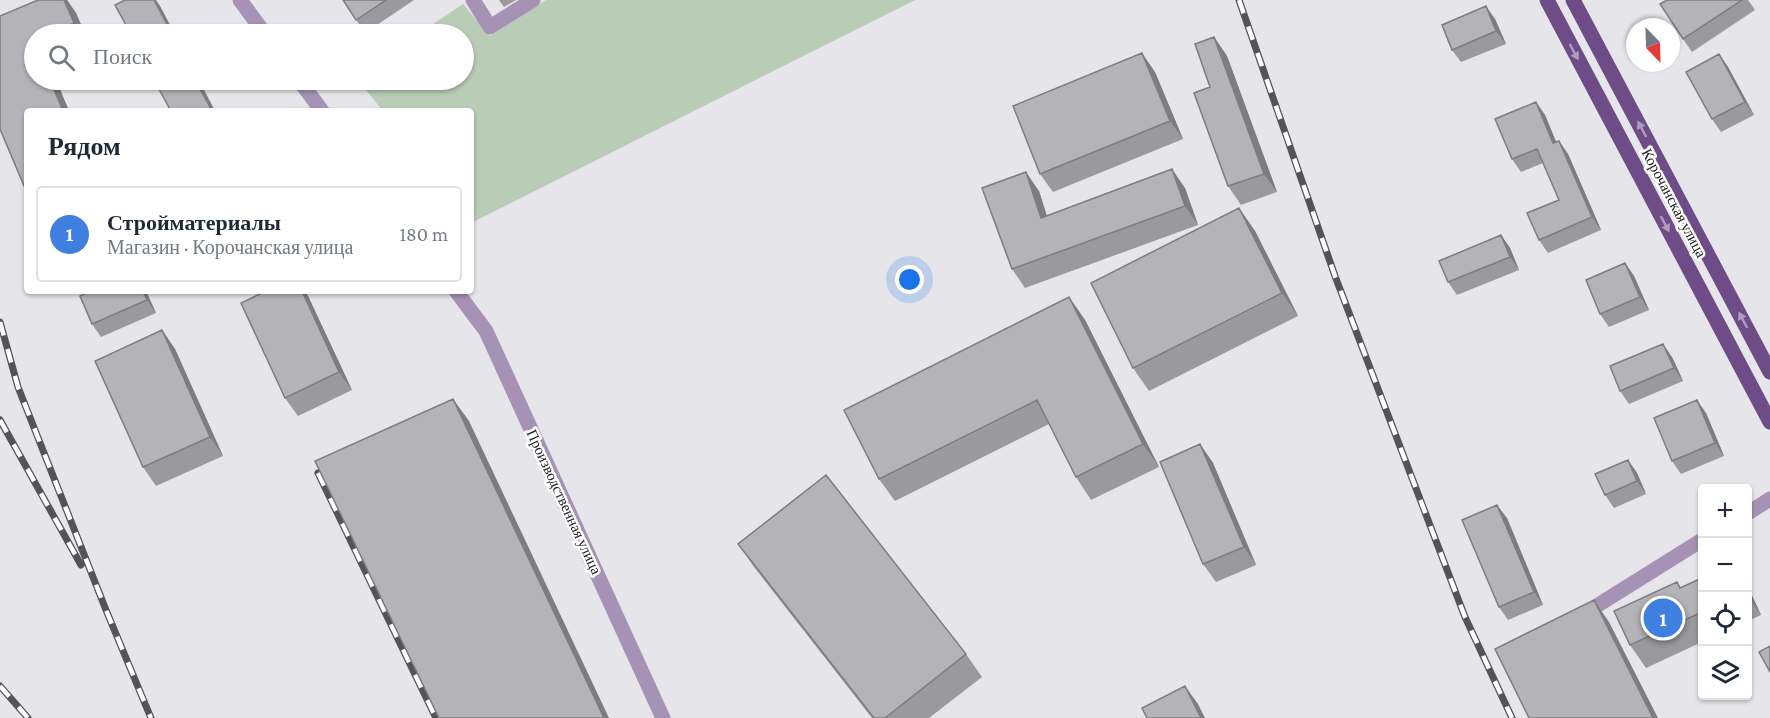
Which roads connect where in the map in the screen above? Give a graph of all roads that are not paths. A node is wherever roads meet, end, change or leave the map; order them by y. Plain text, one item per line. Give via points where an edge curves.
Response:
1 (240, 0) edge
2 (473, 0) edge
3 (532, 0) edge
4 (1547, 0) edge
5 (1573, 0) edge
6 (258, 24) edge
7 (306, 90) edge
8 (320, 108) edge
9 (458, 294) edge
10 (1770, 372) edge
11 (1770, 422) edge
12 (1770, 499) edge
13 (1752, 510) edge
14 (1698, 542) edge
15 (1598, 605) edge
16 (663, 718) edge

1 - 6 street
2 - 3 street via 490,27
4 -> 11 main road, Корочанская улица
10 -> 5 main road, Корочанская улица
7 - 8 street
9 - 16 street, Производственная улица via 486,331
12 - 13 street
14 - 15 street

